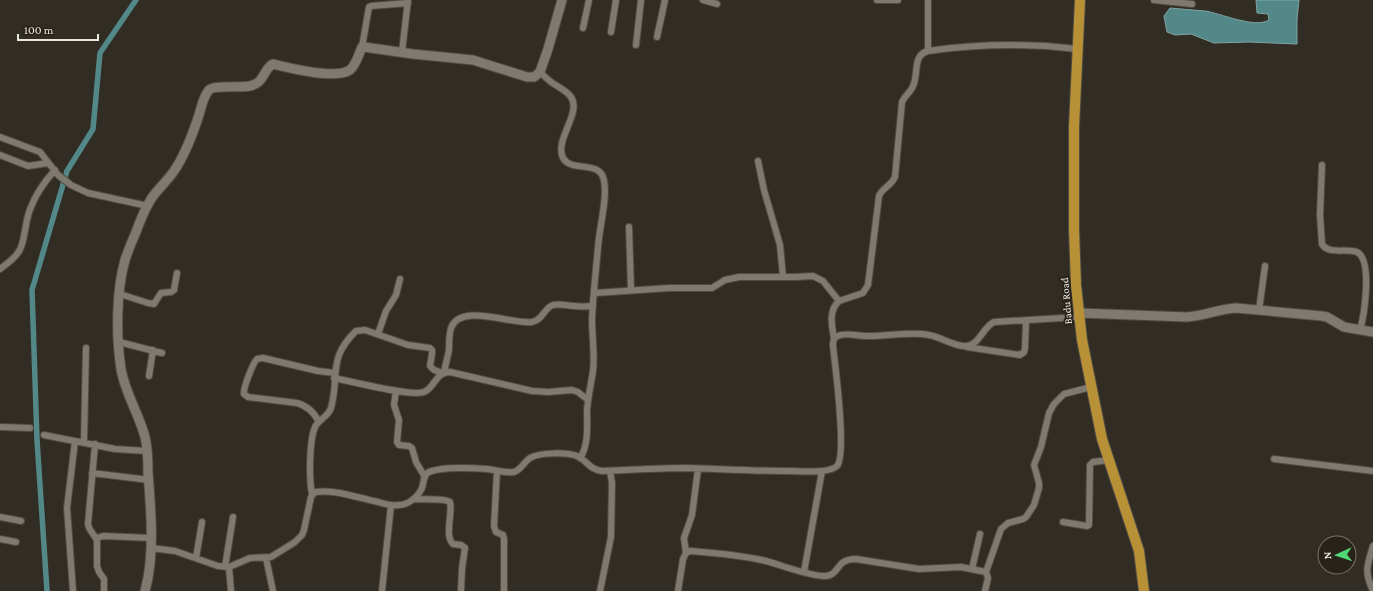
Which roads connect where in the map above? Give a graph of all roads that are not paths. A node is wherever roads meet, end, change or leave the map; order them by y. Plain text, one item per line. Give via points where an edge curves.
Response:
1 (562, 0) edge
2 (590, 0) edge
3 (616, 0) edge
4 (641, 0) edge
5 (665, 0) edge
6 (703, 0) edge
7 (877, 0) edge
8 (898, 0) edge
9 (928, 0) edge
10 (1080, 0) edge
11 (1154, 0) edge
12 (1170, 1) edge
13 (408, 2) edge
14 (717, 4) dead end
15 (1192, 4) dead end
16 (583, 28) dead end
17 (611, 32) dead end
18 (657, 37) dead end
19 (636, 45) dead end
20 (362, 47) junction
21 (1077, 49) junction
22 (928, 51) junction
23 (402, 52) junction
24 (540, 72) junction
25 (0, 137) edge
26 (0, 155) edge
27 (758, 160) dead end
28 (48, 163) junction
29 (1322, 165) dead end
30 (56, 173) junction
31 (148, 206) junction
32 (629, 227) dead end
33 (1265, 266) dead end
34 (0, 269) edge
35 (176, 273) dead end
36 (783, 277) junction
37 (400, 279) dead end
38 (630, 290) junction
39 (595, 293) junction
40 (120, 294) junction
41 (839, 301) junction
42 (593, 306) junction
43 (1259, 310) junction
44 (1079, 315) junction
45 (1026, 321) junction
46 (1360, 330) junction
47 (1373, 332) edge
48 (378, 334) junction
49 (834, 339) junction
50 (119, 342) junction
51 (966, 347) junction
52 (86, 348) dead end
53 (152, 350) junction
54 (162, 353) dead end
55 (445, 372) junction
56 (334, 375) junction
57 (148, 376) dead end
58 (1091, 388) junction
59 (396, 391) junction
60 (588, 400) junction
61 (319, 422) junction
62 (0, 427) edge
63 (30, 428) dead end
64 (44, 435) dead end
65 (75, 441) junction
66 (84, 442) junction
67 (94, 444) junction
68 (147, 451) junction
69 (580, 458) junction
70 (1274, 459) dead end
71 (1108, 460) junction
72 (698, 469) junction
73 (497, 471) junction
74 (610, 471) junction
75 (822, 471) junction
76 (1373, 471) edge
77 (92, 473) junction
78 (425, 477) junction
79 (149, 480) junction
80 (312, 494) junction
81 (414, 499) junction
82 (391, 504) junction
83 (0, 517) edge
84 (233, 517) dead end
85 (21, 521) dead end
86 (202, 522) dead end
87 (1063, 522) dead end
88 (980, 534) dead end
89 (97, 538) junction
90 (0, 539) edge
91 (16, 542) dead end
92 (151, 543) junction
93 (1373, 546) edge
94 (686, 553) junction
95 (196, 558) junction
96 (266, 558) junction
97 (227, 567) junction
98 (972, 569) junction
99 (804, 572) junction
100 (986, 572) junction
101 (73, 591) edge
102 (104, 591) edge
103 (145, 591) edge
104 (231, 591) edge
105 (273, 591) edge
106 (382, 591) edge
107 (461, 591) edge
108 (504, 591) edge
109 (600, 591) edge
110 (678, 591) edge
111 (985, 591) edge
112 (1144, 591) edge
113 (1373, 591) edge

1 - 24 street
2 - 16 street
3 - 17 street
4 - 19 street
5 - 18 street
6 - 14 street
7 - 8 street
9 - 22 street
10 - 21 main road, Badu Road
11 - 12 street
12 - 15 street
13 - 20 street via 369,7
13 - 23 street
20 - 23 street
20 - 31 street via 352,68 347,71 321,74 273,64 257,84 210,89 186,150 175,170
21 - 22 street via 1011,44
21 - 44 main road, Badu Road via 1074,229
22 - 41 street via 919,56 913,88 902,102 896,171 893,182 879,196 868,285 860,295
23 - 24 street via 473,60 527,77 534,77
24 - 39 street via 550,82 567,92 572,99 573,112 562,145 562,156 570,164 598,171 603,177 604,202 599,231
25 - 28 street via 40,152
26 - 28 street via 28,166
27 - 36 street via 780,245
28 - 30 street
29 - 46 street via 1322,244 1326,249 1355,252 1364,262 1366,289
30 - 31 street via 71,185 88,193
30 - 34 street via 47,179 31,206 21,248 10,262
31 - 40 street via 125,261
32 - 38 street
33 - 43 street
35 - 40 street via 174,290 161,293 154,304
36 - 38 street via 731,278 712,288
36 - 41 street via 818,278
37 - 48 street via 396,295 386,311
38 - 39 street
39 - 42 street
40 - 50 street via 117,321
41 - 49 street via 833,308 832,315
42 - 55 street via 556,304 532,322 476,315 461,318 451,328
42 - 60 street via 593,372
43 - 44 street via 1226,308 1187,318
43 - 46 street via 1322,316 1344,327
44 - 45 street
44 - 58 main road, Badu Road
45 - 51 street via 994,322 987,326 974,344
45 - 51 street via 1023,354 1018,356
46 - 47 street
48 - 55 street via 408,345 430,348 430,366 434,370
48 - 56 street via 365,330 356,331 340,351
49 - 51 street via 842,334 918,334 937,337
49 - 75 street via 840,413 840,461 832,469
50 - 53 street
50 - 68 street via 121,370 144,434
52 - 66 street
53 - 54 street
53 - 57 street
55 - 59 street via 425,392
55 - 60 street via 532,391 572,390
56 - 59 street
56 - 61 street via 330,408
56 - 61 street via 263,358 257,359 252,365 243,389 248,397 302,405 311,410
58 - 71 main road, Badu Road
58 - 100 street via 1064,394 1054,404 1034,465 1039,482 1034,505 1026,517 1008,523 1001,529
59 - 78 street via 394,405 399,420 398,442 402,446 412,448 416,462
60 - 69 street via 586,444
61 - 80 street via 314,432 311,452
62 - 63 street
64 - 65 street
65 - 66 street
65 - 101 street via 67,508
66 - 67 street
67 - 68 street via 129,451
67 - 77 street
68 - 79 street
69 - 73 street via 546,453 530,458 518,471
69 - 74 street via 596,470
70 - 76 street
71 - 87 street via 1093,462 1090,465 1090,525
71 - 112 main road, Badu Road via 1139,551
72 - 74 street
72 - 75 street
72 - 94 street via 692,515 684,538
73 - 78 street via 447,469 429,472
73 - 108 street via 494,526 496,532 504,539
74 - 109 street via 612,537
75 - 99 street
77 - 79 street
77 - 89 street via 88,524 90,531
78 - 81 street via 422,489
79 - 92 street
80 - 82 street via 334,493
80 - 96 street via 302,535 280,553
81 - 82 street via 403,505
81 - 107 street via 450,502 450,540 464,548
82 - 106 street
83 - 85 street
84 - 97 street
86 - 95 street
88 - 98 street
89 - 92 street via 103,536
89 - 102 street via 96,566 104,579
90 - 91 street
92 - 95 street
92 - 103 street
93 - 113 street via 1367,572
94 - 99 street via 722,553
94 - 110 street
95 - 97 street
96 - 97 street via 250,558
96 - 105 street
97 - 104 street
98 - 99 street via 919,569 851,559 842,563 830,575 820,576
98 - 100 street
100 - 111 street via 988,578

